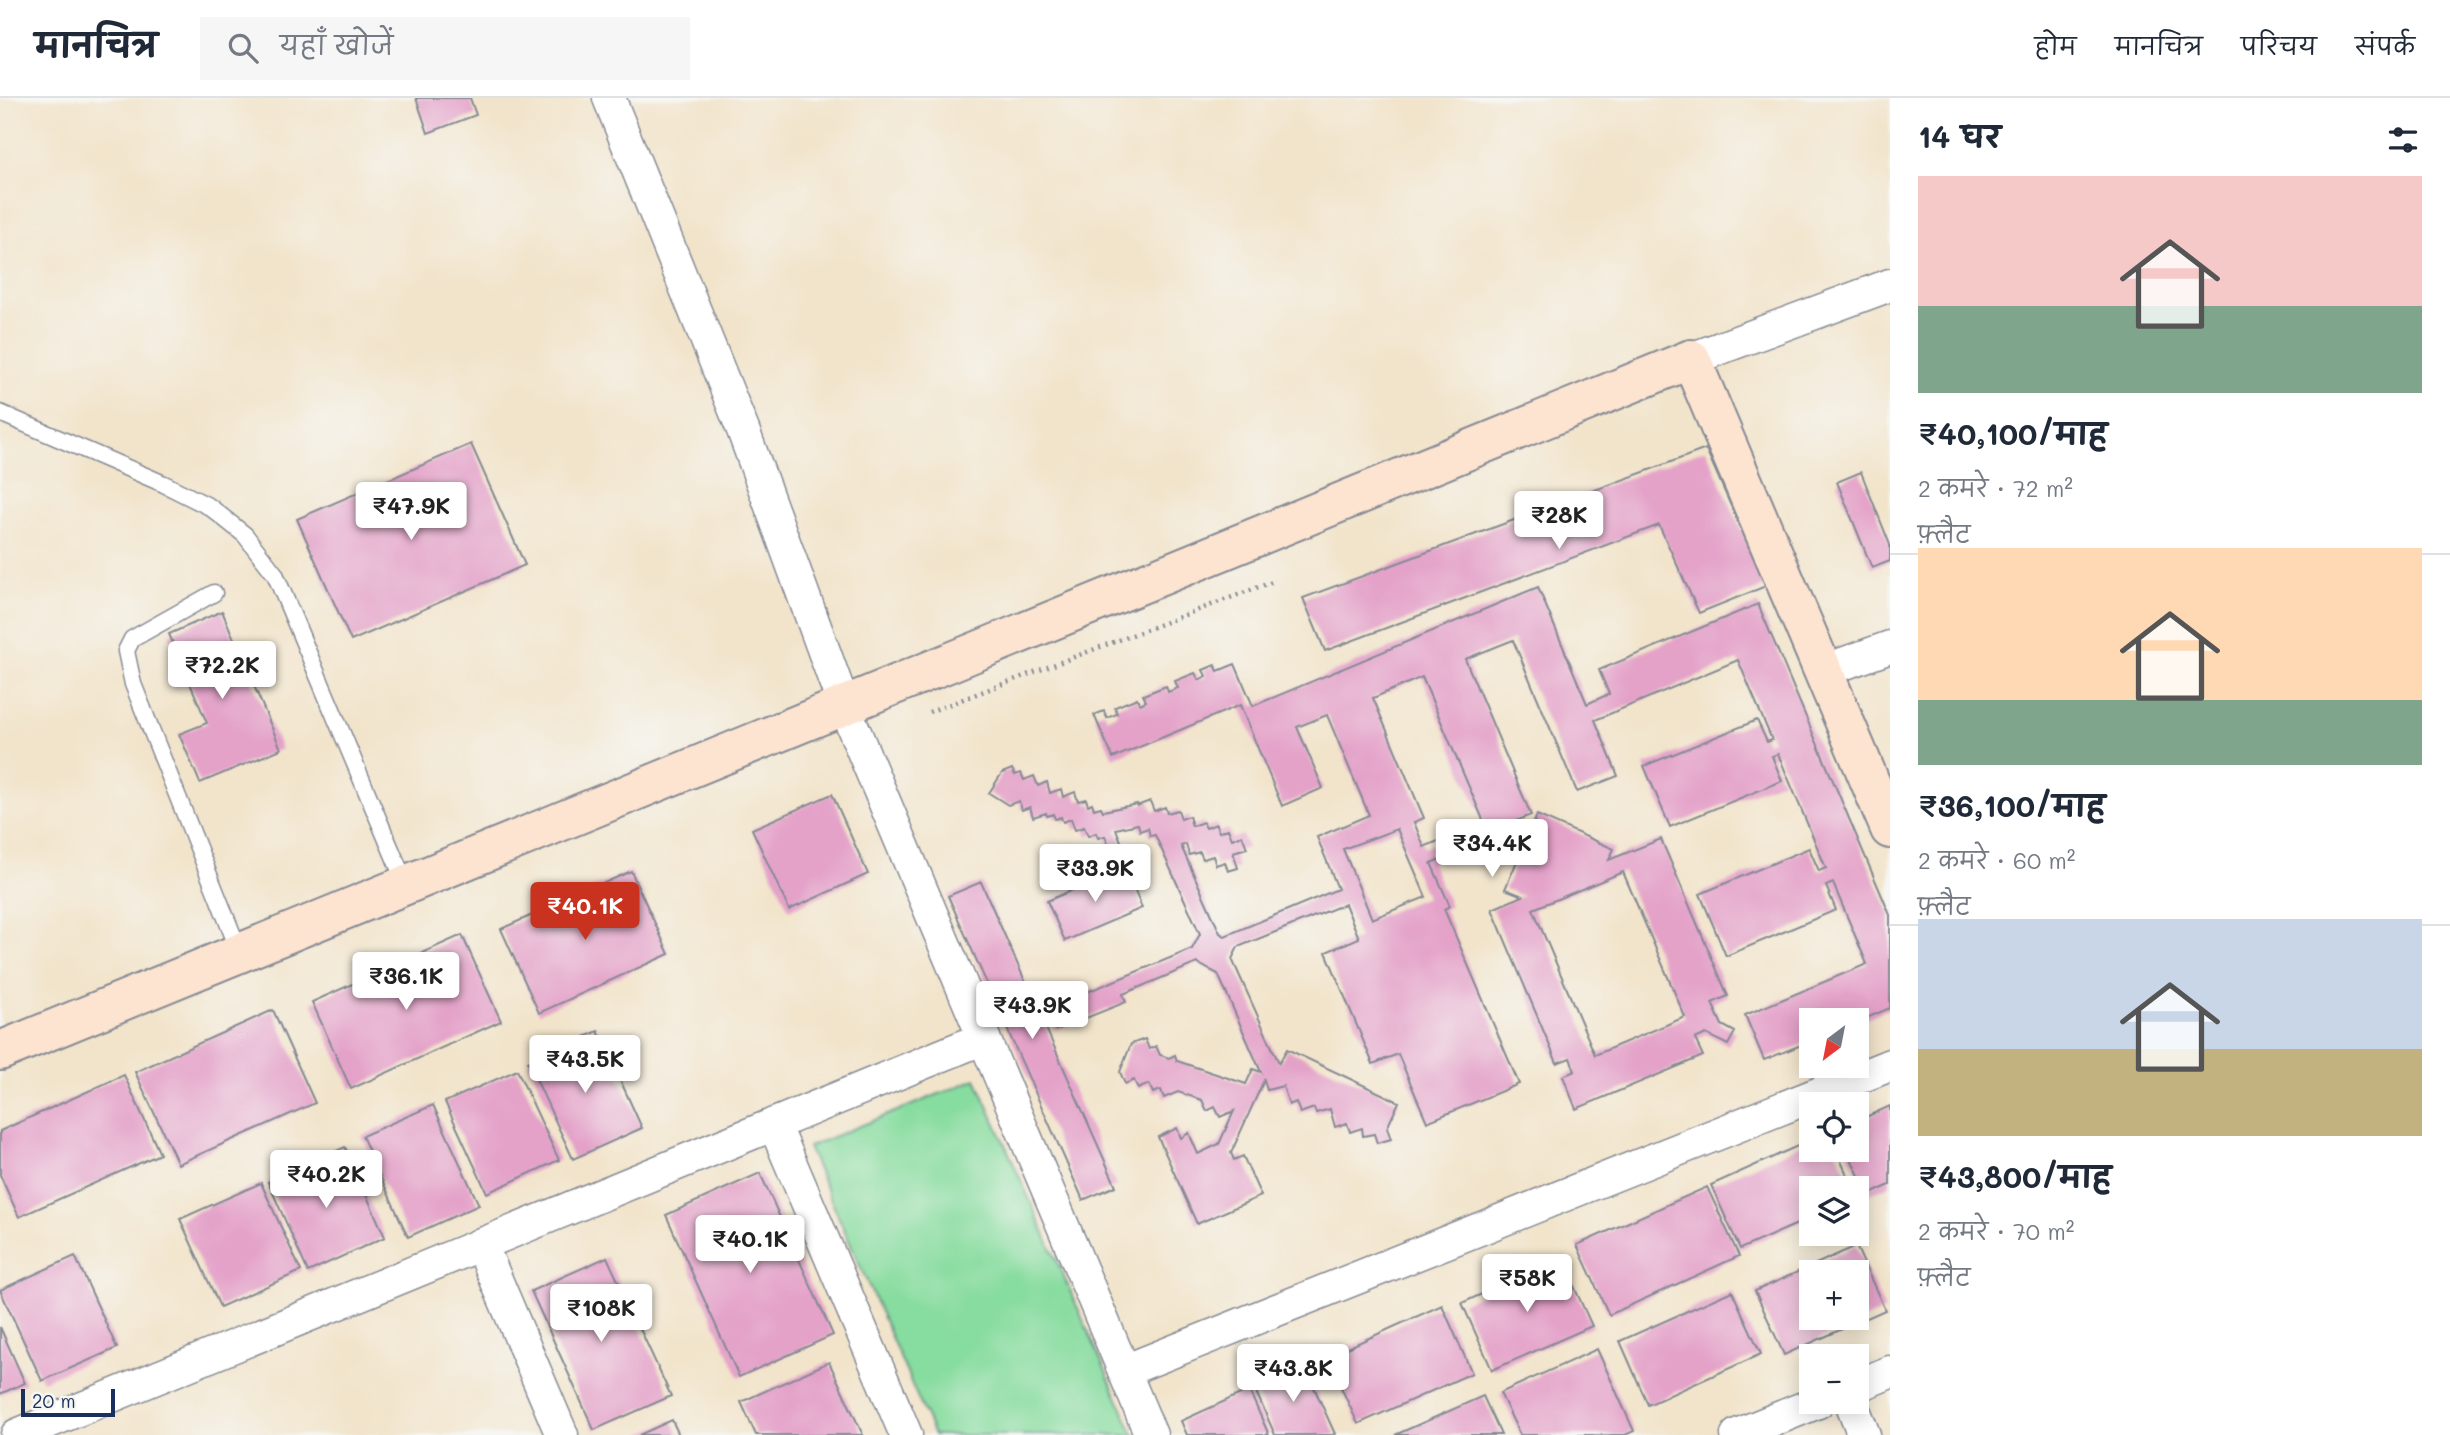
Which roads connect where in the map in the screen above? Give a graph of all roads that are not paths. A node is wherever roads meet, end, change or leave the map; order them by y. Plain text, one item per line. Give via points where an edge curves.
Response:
1 (609, 98) edge
2 (1890, 285) edge
3 (1691, 359) junction
4 (0, 413) edge
5 (214, 593) dead end
6 (1890, 647) edge
7 (1823, 671) junction
8 (844, 706) junction
9 (1890, 829) edge
10 (406, 885) junction
11 (240, 953) junction
12 (984, 1038) junction
13 (0, 1051) edge
14 (1890, 1065) edge
15 (774, 1124) junction
16 (481, 1244) junction
17 (1124, 1371) junction
18 (1890, 1372) edge
19 (1869, 1381) edge
20 (1799, 1410) edge
21 (1856, 1414) edge
22 (17, 1435) edge
23 (562, 1435) edge
24 (906, 1435) edge
25 (1151, 1435) edge
26 (1737, 1435) edge
27 (1864, 1435) edge

1 - 8 street via 743,430
2 - 3 street
3 - 7 street
3 - 8 street
4 - 10 lane via 164,484 210,507 245,535 275,574
5 - 11 lane via 132,639 126,651 133,684
6 - 7 street
7 - 9 street
8 - 10 street
8 - 12 street
10 - 11 street
11 - 13 street
12 - 15 street
12 - 17 street
14 - 17 street
15 - 16 street
15 - 24 street
16 - 22 street
16 - 23 street
17 - 25 street
18 - 19 street
20 - 26 street
21 - 27 street

